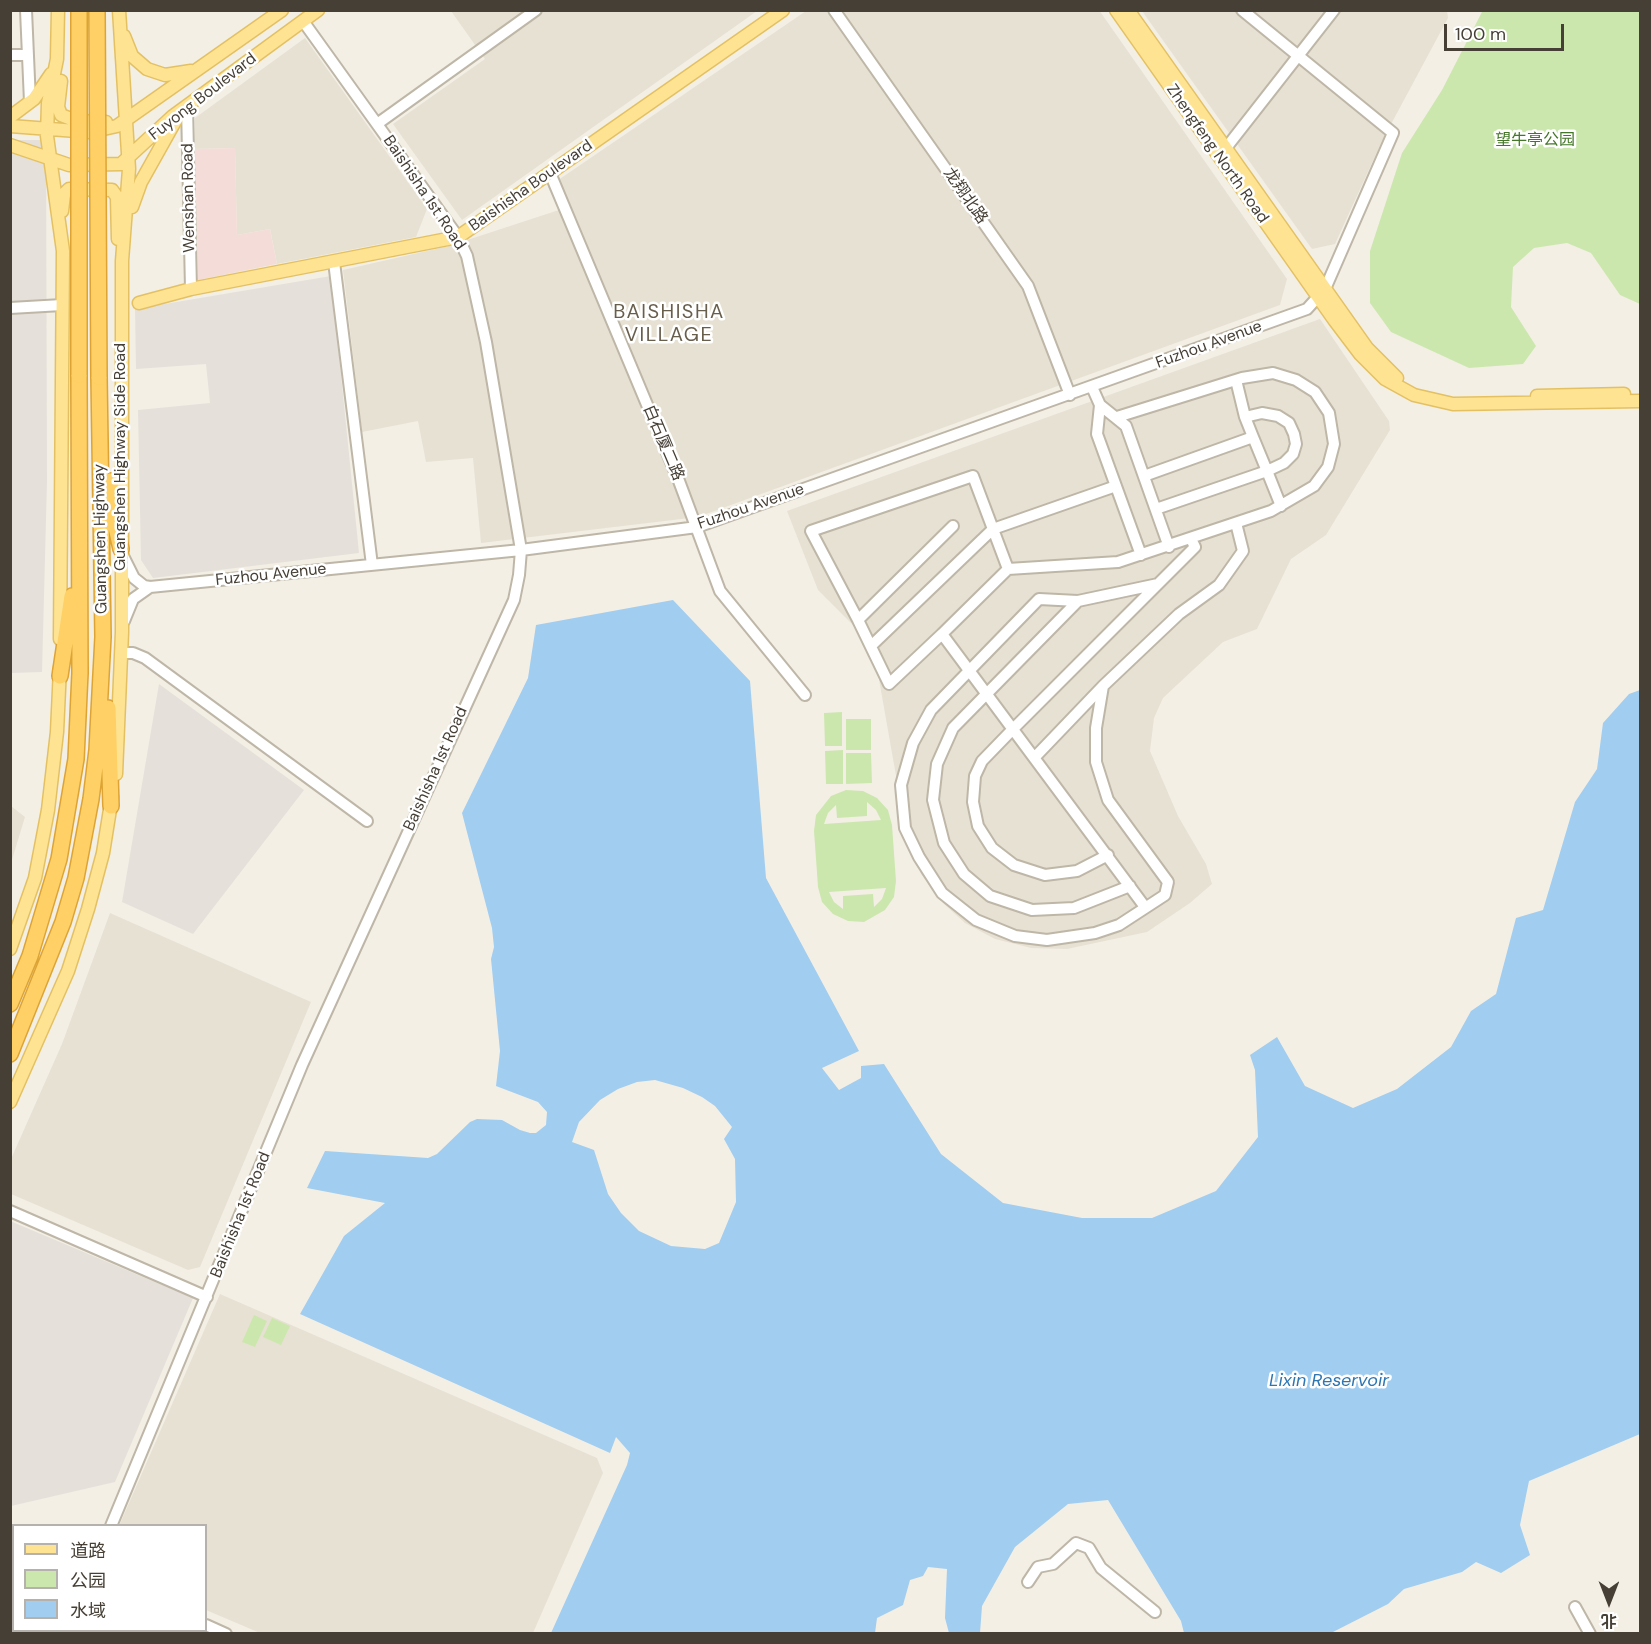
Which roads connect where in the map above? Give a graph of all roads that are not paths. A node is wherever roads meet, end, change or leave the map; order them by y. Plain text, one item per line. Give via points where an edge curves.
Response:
1 (26, 10) edge
2 (58, 10) edge
3 (79, 10) edge
4 (98, 10) edge
5 (119, 10) edge
6 (282, 10) edge
7 (318, 10) edge
8 (536, 10) edge
9 (783, 10) edge
10 (834, 10) edge
11 (1116, 10) edge
12 (1128, 10) edge
13 (1242, 10) edge
14 (1334, 10) edge
15 (303, 21) junction
16 (58, 32) junction
17 (10, 55) edge
18 (27, 55) junction
19 (1298, 56) junction
20 (57, 59) junction
21 (201, 68) junction
22 (123, 81) junction
23 (30, 102) junction
24 (184, 108) junction
25 (10, 117) edge
26 (126, 120) junction
27 (377, 124) junction
28 (10, 126) edge
29 (47, 129) junction
30 (10, 144) edge
31 (1226, 148) junction
32 (129, 159) junction
33 (48, 160) junction
34 (550, 173) junction
35 (124, 231) junction
36 (458, 237) junction
37 (63, 251) junction
38 (122, 261) junction
39 (334, 262) junction
40 (191, 289) junction
41 (1322, 293) junction
42 (139, 303) dead end
43 (62, 305) junction
44 (10, 308) edge
45 (99, 377) junction
46 (1236, 380) junction
47 (1092, 387) junction
48 (1641, 393) edge
49 (1070, 395) junction
50 (1641, 401) edge
51 (1100, 405) junction
52 (1118, 417) junction
53 (1245, 417) junction
54 (1253, 437) junction
55 (1267, 471) junction
56 (1144, 476) junction
57 (1116, 486) junction
58 (1281, 506) junction
59 (1156, 509) junction
60 (1236, 523) junction
61 (953, 525) dead end
62 (697, 527) junction
63 (993, 529) junction
64 (1191, 539) junction
65 (1169, 547) junction
66 (122, 549) junction
67 (521, 550) junction
68 (79, 551) junction
69 (1141, 555) junction
70 (372, 565) junction
71 (1008, 569) junction
72 (1158, 584) junction
73 (150, 587) junction
74 (1078, 601) junction
75 (858, 620) junction
76 (122, 632) junction
77 (942, 634) junction
78 (102, 637) junction
79 (871, 646) junction
80 (122, 653) junction
81 (969, 670) junction
82 (60, 676) junction
83 (1103, 686) junction
84 (986, 693) junction
85 (805, 695) dead end
86 (1013, 729) junction
87 (1035, 758) junction
88 (111, 806) junction
89 (367, 821) dead end
90 (1108, 855) junction
91 (1130, 886) junction
92 (1145, 907) junction
93 (10, 949) edge
94 (10, 1004) edge
95 (10, 1054) edge
96 (10, 1102) edge
97 (10, 1211) edge
98 (207, 1297) junction
99 (112, 1524) edge
100 (1028, 1582) dead end
101 (1575, 1607) dead end
102 (1155, 1612) dead end
103 (207, 1625) edge
104 (226, 1634) edge
105 (1590, 1634) edge

1 - 18 street
2 - 16 main road
3 - 68 highway, Guangshen Highway, bridge
4 - 45 highway, Guangshen Highway, bridge
5 - 21 main road via 127,46 147,69 176,75
5 - 22 main road, Guangshen Highway Side Road
6 - 21 main road, Fuyong Boulevard
7 - 15 main road, Fuyong Boulevard
8 - 27 street
9 - 34 main road, Baishisha Boulevard
10 - 49 street, 龙翔北路 via 1028,286
11 - 41 main road, Zhengfeng North Road
12 - 31 main road, Zhengfeng North Road
13 - 19 street
14 - 19 street
15 - 24 main road, Fuyong Boulevard
15 - 27 street, Baishisha 1st Road
16 - 20 main road
16 - 22 main road via 63,57 58,107 64,117 90,123 112,120 122,108
17 - 18 street
18 - 23 street
19 - 31 street
19 - 41 street via 1393,133
20 - 23 main road via 46,84
20 - 29 main road
21 - 26 main road, Fuyong Boulevard
22 - 26 main road, Guangshen Highway Side Road
23 - 25 main road
24 - 32 main road, Fuyong Boulevard
24 - 35 main road via 141,182
24 - 40 street, Wenshan Road
26 - 29 main road, Fuyong Boulevard via 100,131
26 - 32 main road, Guangshen Highway Side Road
27 - 36 street, Baishisha 1st Road
28 - 29 main road, Fuyong Boulevard
29 - 33 main road
30 - 33 main road
31 - 41 main road, Zhengfeng North Road
32 - 33 main road via 116,165 83,166
32 - 35 main road, Guangshen Highway Side Road
33 - 37 main road
34 - 36 main road, Baishisha Boulevard
34 - 62 street, 白石厦二路
35 - 38 main road, Guangshen Highway Side Road
36 - 39 main road, Baishisha Boulevard
36 - 67 street, Baishisha 1st Road via 467,256 486,342
37 - 38 main road via 65,190 108,189 116,192 117,197
37 - 43 main road
38 - 66 main road, Guangshen Highway Side Road
39 - 40 main road, Baishisha Boulevard
39 - 70 street
40 - 42 main road, Baishisha Boulevard
41 - 47 street, Fuzhou Avenue via 1299,314
41 - 48 main road via 1377,361 1417,388 1476,397
41 - 50 main road via 1371,368 1414,395 1473,405
43 - 44 street
43 - 82 main road
45 - 66 highway via 108,418 112,510
45 - 78 highway, Guangshen Highway
46 - 52 street
46 - 53 street
46 - 58 street via 1273,373 1296,380 1315,392 1329,413 1334,444 1328,467 1314,486
47 - 49 street, Fuzhou Avenue
47 - 51 street
49 - 62 street, Fuzhou Avenue
51 - 52 street
51 - 57 street via 1097,434
52 - 56 street via 1126,426
53 - 54 street
53 - 55 street via 1262,413 1278,416 1289,423 1294,434 1293,454
54 - 55 street
54 - 56 street
55 - 58 street
55 - 59 street
56 - 59 street
57 - 63 street
57 - 69 street
58 - 60 street
59 - 65 street
60 - 64 street
60 - 83 street via 1243,551 1219,585 1179,614
61 - 75 street
62 - 67 street, Fuzhou Avenue
62 - 85 street, 白石厦二路 via 720,591
63 - 71 street
63 - 75 street via 974,476 811,531
63 - 79 street
64 - 65 street
64 - 72 street via 1195,547
65 - 69 street
66 - 73 street via 134,578
66 - 76 main road, Guangshen Highway Side Road
67 - 70 street, Fuzhou Avenue
67 - 98 street, Baishisha 1st Road via 514,600 302,1065
68 - 82 highway
68 - 94 highway, Guangshen Highway via 80,673 72,792 47,901
69 - 71 street via 1118,562
70 - 73 street, Fuzhou Avenue
71 - 77 street
72 - 74 street
72 - 86 street
73 - 76 street via 129,605
74 - 81 street via 1039,599
74 - 84 street
75 - 79 street
76 - 80 main road, Guangshen Highway Side Road
77 - 79 street via 889,684
77 - 81 street
78 - 88 highway
78 - 95 highway, Guangshen Highway via 97,750 76,878 47,965
80 - 88 main road, Guangshen Highway Side Road via 120,724
80 - 89 street via 145,658
81 - 84 street
81 - 92 street via 931,710 913,743 901,785 905,828 942,893 976,920 1015,936 1047,940 1119,925
82 - 93 main road via 48,810 35,878
83 - 87 street
83 - 92 street via 1096,728 1096,762 1108,800 1168,882 1165,895
84 - 86 street
84 - 91 street via 953,728 937,764 933,800 938,822 944,843 964,874 990,896 1032,910 1074,908
86 - 87 street
86 - 90 street via 982,761 975,776 973,802 978,826 992,848 1014,865 1045,875 1077,872
87 - 90 street
88 - 96 main road, Guangshen Highway Side Road via 88,909 68,971
90 - 91 street
91 - 92 street
97 - 98 street
98 - 99 street, Baishisha 1st Road
100 - 102 street via 1038,1568 1053,1564 1076,1543 1089,1548 1101,1568
101 - 105 street
103 - 104 street

